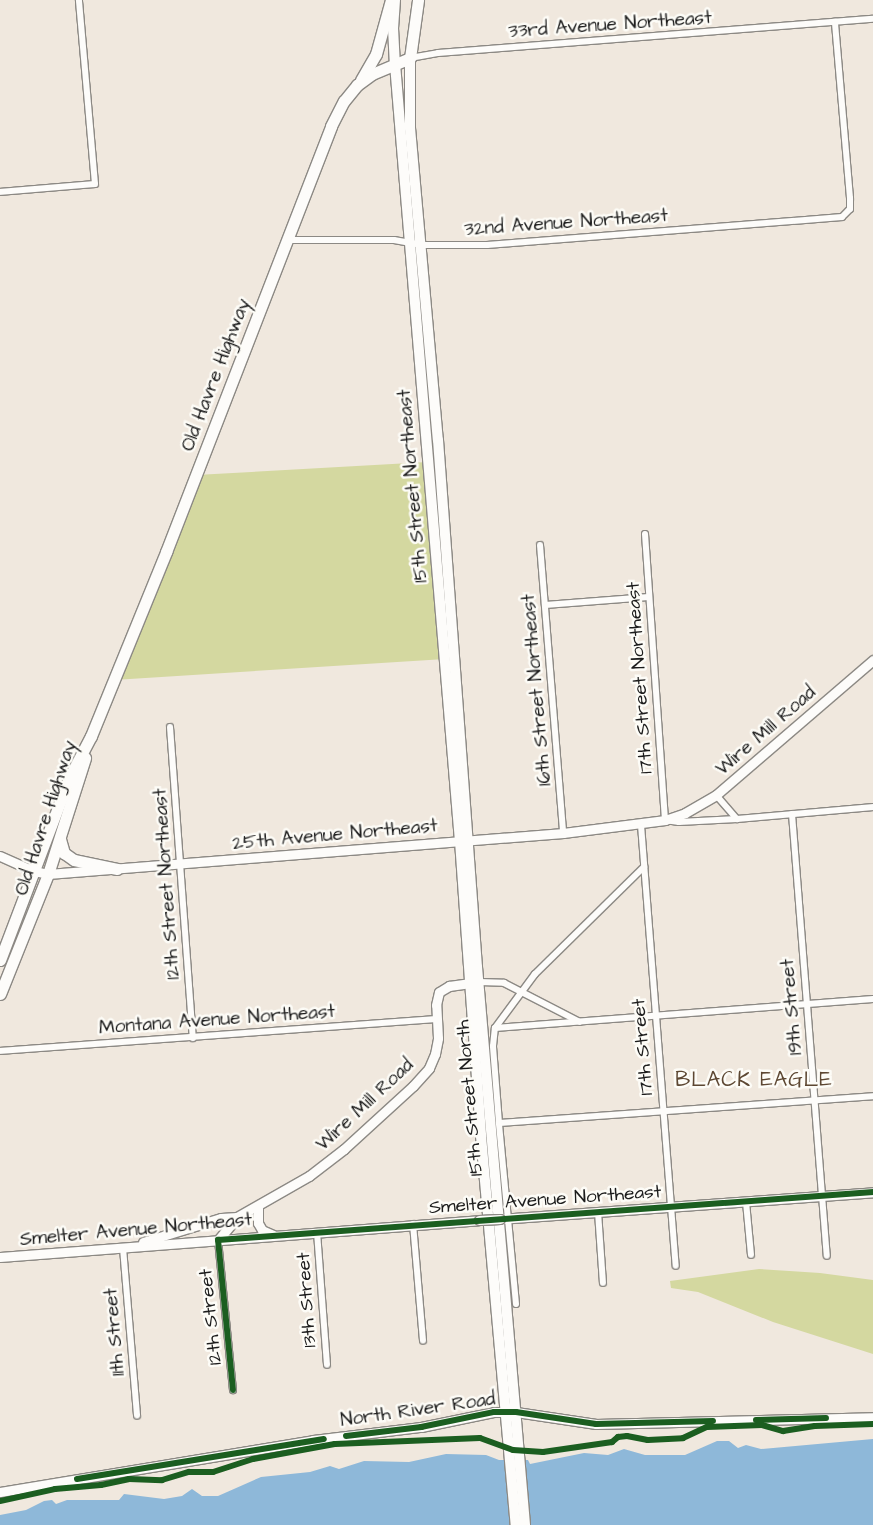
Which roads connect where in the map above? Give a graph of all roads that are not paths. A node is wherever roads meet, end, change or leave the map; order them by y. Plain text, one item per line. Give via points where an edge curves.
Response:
1 (79, 0) edge
2 (391, 0) edge
3 (395, 0) edge
4 (418, 0) edge
5 (873, 19) edge
6 (835, 22) junction
7 (410, 58) junction
8 (395, 64) junction
9 (357, 85) junction
10 (0, 192) edge
11 (286, 240) junction
12 (410, 243) junction
13 (421, 245) junction
14 (646, 534) dead end
15 (540, 545) dead end
16 (649, 597) junction
17 (545, 605) junction
18 (873, 660) edge
19 (170, 727) dead end
20 (91, 736) junction
21 (716, 795) junction
22 (873, 807) edge
23 (792, 814) junction
24 (670, 818) junction
25 (737, 819) junction
26 (641, 824) junction
27 (563, 833) junction
28 (60, 838) junction
29 (464, 841) junction
30 (0, 856) edge
31 (179, 864) junction
32 (644, 867) junction
33 (117, 869) junction
34 (34, 871) junction
35 (48, 874) junction
36 (0, 960) edge
37 (473, 968) joint
38 (474, 982) junction
39 (522, 991) junction
40 (0, 994) edge
41 (873, 999) edge
42 (808, 1004) junction
43 (655, 1016) junction
44 (437, 1019) junction
45 (582, 1023) junction
46 (494, 1028) junction
47 (192, 1038) junction
48 (0, 1051) edge
49 (873, 1096) edge
50 (815, 1099) junction
51 (664, 1111) junction
52 (499, 1123) junction
53 (873, 1192) edge
54 (823, 1195) junction
55 (746, 1202) junction
56 (258, 1206) junction
57 (671, 1206) junction
58 (598, 1212) junction
59 (237, 1217) junction
60 (503, 1219) junction
61 (413, 1224) junction
62 (317, 1232) junction
63 (273, 1235) junction
64 (218, 1240) junction
65 (124, 1248) junction
66 (751, 1255) dead end
67 (827, 1256) dead end
68 (0, 1257) edge
69 (676, 1266) dead end
70 (603, 1283) dead end
71 (516, 1304) dead end
72 (423, 1341) dead end
73 (327, 1366) dead end
74 (233, 1390) dead end
75 (510, 1412) junction
76 (137, 1415) dead end
77 (873, 1417) edge
78 (512, 1433) junction
79 (0, 1492) edge
80 (516, 1525) edge
81 (525, 1525) edge

1 - 10 street via 95,184
2 - 9 highway via 376,54
3 - 8 main road, 15th Street Northeast
4 - 7 highway, 15th Street Northeast
5 - 6 street, 33rd Avenue Northeast
6 - 7 street, 33rd Avenue Northeast via 438,53
6 - 13 street, 32nd Avenue Northeast via 850,198 850,209 846,214 833,219 486,245
7 - 8 highway, Old Havre Highway
7 - 13 main road, 15th Street Northeast via 410,128
8 - 9 highway, Old Havre Highway
8 - 12 main road, 15th Street Northeast
9 - 11 highway, Old Havre Highway via 331,126
11 - 12 street, 32nd Avenue Northeast via 394,240
11 - 20 highway, Old Havre Highway
12 - 13 street, 32nd Avenue Northeast
12 - 29 main road, 15th Street Northeast
13 - 29 main road, 15th Street Northeast via 438,440
14 - 16 street, 17th Street Northeast
15 - 17 street, 16th Street Northeast
16 - 17 street
16 - 24 street, 17th Street Northeast
17 - 27 street, 16th Street Northeast
18 - 21 street, Wire Mill Road
19 - 31 street, 12th Street Northeast
20 - 28 highway, Old Havre Highway
20 - 34 highway, Old Havre Highway via 70,776
21 - 24 street, Wire Mill Road
21 - 25 street
22 - 23 street
23 - 25 street
23 - 42 street, 19th Street
24 - 25 street via 679,822
24 - 26 street, 25th Avenue Northeast
26 - 27 street, 25th Avenue Northeast
26 - 32 street, 17th Street
27 - 29 street, 25th Avenue Northeast
28 - 33 highway via 64,853 74,860
28 - 35 highway, Old Havre Highway
29 - 31 street, 25th Avenue Northeast
29 - 37 main road, 15th Street Northeast
30 - 34 street, 25th Avenue Northeast
31 - 33 street, 25th Avenue Northeast
31 - 47 street, 12th Street Northeast
32 - 39 street
32 - 43 street, 17th Street
33 - 35 street, 25th Avenue Northeast
34 - 35 street, 25th Avenue Northeast
34 - 36 highway, Old Havre Highway
35 - 40 highway, Old Havre Highway
37 - 38 main road, 15th Street North
38 - 39 street, Wire Mill Road via 504,983
38 - 44 street, Wire Mill Road via 443,988 437,998
38 - 75 main road, 15th Street North
39 - 45 street, Wire Mill Road
39 - 46 street, 15th Street North
41 - 42 street
42 - 43 street
42 - 50 street, 19th Street
43 - 45 street
43 - 51 street, 17th Street
44 - 47 street, Montana Avenue Northeast
44 - 56 street, Wire Mill Road via 435,1054 429,1068 413,1086 364,1132 309,1176
45 - 46 street
46 - 52 street, 15th Street North
47 - 48 street, Montana Avenue Northeast
49 - 50 street
50 - 51 street
50 - 54 street, 19th Street
51 - 52 street
51 - 57 street, 17th Street
52 - 60 street, 15th Street North
53 - 54 street, Smelter Avenue Northeast
54 - 55 street, Smelter Avenue Northeast
54 - 67 street, 19th Street
55 - 57 street, Smelter Avenue Northeast
55 - 66 street
56 - 59 street, Wire Mill Road
56 - 63 street via 258,1223 262,1230
57 - 58 street, Smelter Avenue Northeast
57 - 69 street, 17th Street
58 - 60 street, Smelter Avenue Northeast
58 - 70 street
59 - 64 street, Wire Mill Road
59 - 65 street via 221,1218
60 - 61 street, Smelter Avenue Northeast, bridge
60 - 71 street, 15th Street North
61 - 62 street, Smelter Avenue Northeast
61 - 72 street
62 - 63 street, Smelter Avenue Northeast
62 - 73 street, 13th Street
63 - 64 street, Smelter Avenue Northeast
64 - 65 street, Smelter Avenue Northeast
64 - 74 street, 12th Street
65 - 68 street, Smelter Avenue Northeast
65 - 76 street, 11th Street
75 - 77 street, North River Road via 596,1424
75 - 78 main road, 15th Street North
75 - 79 street, North River Road via 313,1440
78 - 80 main road, 15th Street North
78 - 81 main road, 15th Street North

